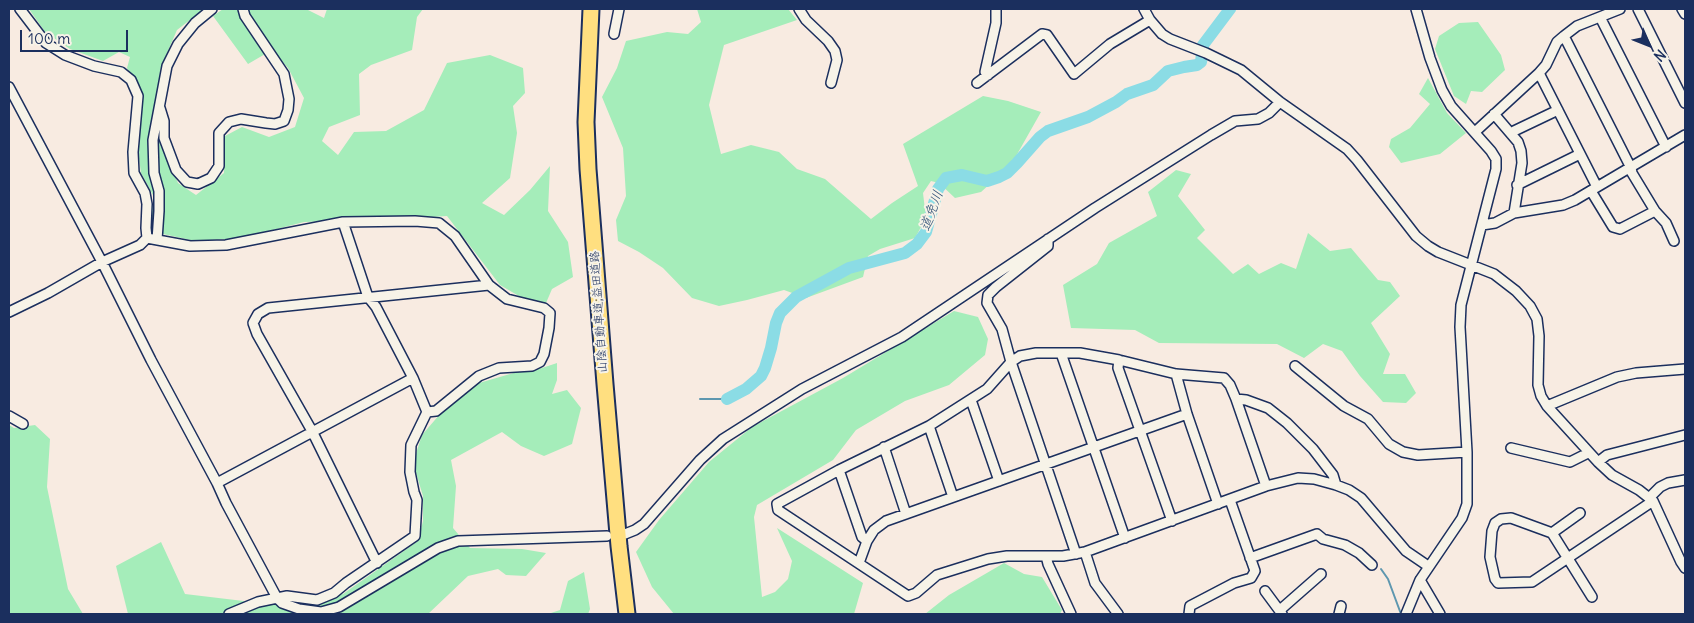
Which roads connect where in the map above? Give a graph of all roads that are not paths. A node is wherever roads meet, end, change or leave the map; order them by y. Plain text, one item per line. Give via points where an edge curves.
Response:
1 (20, 9) edge
2 (212, 9) edge
3 (243, 9) edge
4 (591, 9) edge
5 (619, 9) edge
6 (799, 9) edge
7 (996, 9) edge
8 (1144, 9) edge
9 (1416, 9) edge
10 (1620, 9) edge
11 (1638, 9) edge
12 (1682, 9) edge
13 (1685, 14) edge
14 (1600, 17) junction
15 (1150, 20) junction
16 (614, 34) dead end
17 (1564, 36) junction
18 (1539, 73) junction
19 (988, 75) junction
20 (831, 83) dead end
21 (977, 83) dead end
22 (9, 87) edge
23 (1280, 102) junction
24 (1685, 103) edge
25 (160, 108) junction
26 (1558, 110) junction
27 (1494, 114) junction
28 (1475, 132) junction
29 (1511, 134) junction
30 (1685, 135) edge
31 (1666, 147) junction
32 (1580, 154) junction
33 (1631, 168) junction
34 (1518, 185) junction
35 (1594, 189) junction
36 (1655, 211) junction
37 (1514, 213) junction
38 (343, 222) junction
39 (1482, 225) junction
40 (147, 238) junction
41 (1048, 238) junction
42 (157, 240) junction
43 (1674, 241) dead end
44 (102, 262) junction
45 (1471, 264) junction
46 (490, 285) junction
47 (368, 297) junction
48 (9, 312) edge
49 (1062, 353) junction
50 (1119, 360) junction
51 (1011, 362) junction
52 (1296, 366) dead end
53 (1685, 369) edge
54 (1176, 374) junction
55 (413, 378) junction
56 (1236, 399) junction
57 (971, 400) junction
58 (1547, 406) junction
59 (427, 412) junction
60 (1187, 414) junction
61 (9, 416) edge
62 (23, 424) dead end
63 (929, 426) junction
64 (1140, 430) junction
65 (312, 431) junction
66 (1685, 435) edge
67 (884, 447) junction
68 (1094, 447) junction
69 (1511, 448) dead end
70 (1467, 452) junction
71 (1588, 453) junction
72 (1598, 462) junction
73 (1046, 464) junction
74 (839, 470) junction
75 (1685, 480) edge
76 (998, 481) junction
77 (217, 483) junction
78 (1336, 485) junction
79 (1266, 486) junction
80 (953, 498) junction
81 (1651, 499) junction
82 (1230, 500) junction
83 (1218, 504) junction
84 (1580, 513) dead end
85 (906, 514) junction
86 (1172, 521) junction
87 (1552, 533) junction
88 (625, 534) dead end
89 (607, 536) dead end
90 (1125, 538) junction
91 (867, 541) junction
92 (1081, 553) junction
93 (1046, 556) junction
94 (1250, 558) junction
95 (1567, 558) junction
96 (377, 563) junction
97 (859, 563) junction
98 (1372, 565) dead end
99 (1428, 566) junction
100 (1685, 568) edge
101 (1321, 574) dead end
102 (1420, 580) junction
103 (1265, 592) dead end
104 (1592, 597) dead end
105 (276, 598) junction
106 (1281, 612) edge
107 (229, 614) edge
108 (627, 614) edge
109 (1071, 614) edge
110 (1118, 614) edge
111 (1189, 614) edge
112 (1406, 614) edge
113 (1440, 614) edge

1 - 40 street via 46,43 65,55 121,72 132,80 138,96 132,152 134,173 147,204
2 - 25 street via 178,44 167,66
3 - 25 street via 284,74 289,99 284,121 274,124 241,119 229,122 219,133 218,166 211,178 198,184 187,182 176,170 164,138
4 - 108 highway, 山陰自動車道;益田道路 via 586,122 588,168
5 - 16 street
6 - 20 street via 835,51 837,60
7 - 19 street via 985,72
8 - 15 street
9 - 28 street via 1442,90 1451,106
10 - 14 street
11 - 24 street
12 - 13 street
14 - 17 street via 1577,26
14 - 31 street
15 - 19 street via 1110,44 1074,74 1047,36 1042,34
15 - 23 street via 1170,39 1241,70
17 - 18 street
17 - 33 street
18 - 26 street
18 - 27 street
19 - 21 street
22 - 44 street
23 - 41 street via 1258,119 1235,122
23 - 45 street via 1347,149 1416,236 1438,252
25 - 42 street via 153,140 159,198
26 - 29 street
26 - 32 street
27 - 28 street
27 - 29 street
28 - 39 street via 1496,160 1495,179
29 - 34 street via 1521,151
30 - 31 street
31 - 33 street
32 - 34 street
32 - 35 street
33 - 35 street
33 - 36 street
34 - 37 street
35 - 36 street via 1613,227 1620,229
35 - 37 street via 1563,205
36 - 43 street via 1666,223
37 - 39 street via 1495,223
38 - 42 street via 226,245 190,246
38 - 46 street via 439,223 455,236
38 - 47 street
39 - 45 street
40 - 42 street
40 - 44 street via 140,245
41 - 51 street via 1048,246 988,295 987,303 1002,329
41 - 88 street via 902,337 802,389 723,439 700,460 644,524
44 - 48 street
44 - 77 street
45 - 58 street via 1494,274 1516,290 1537,319 1538,385
45 - 70 street via 1461,305 1460,327
46 - 47 street
46 - 59 street via 507,300 544,308 550,313 544,354 540,362 532,366 499,368 479,376 436,410
47 - 55 street
47 - 65 street via 268,308 258,314 253,323
49 - 50 street
49 - 51 street via 1036,353 1020,356
49 - 68 street
50 - 54 street
50 - 64 street via 1118,368
51 - 57 street via 987,389
51 - 73 street
52 - 70 street via 1344,406 1368,419 1389,444 1403,452 1418,455
53 - 58 street via 1617,377
54 - 56 street via 1224,378
54 - 60 street
55 - 59 street
55 - 65 street
56 - 78 street via 1268,408 1287,423 1318,455 1333,475
56 - 79 street
57 - 63 street
57 - 76 street
58 - 71 street
59 - 96 street via 411,445 410,472 417,500 415,536
60 - 64 street
60 - 83 street
61 - 62 street
63 - 67 street
63 - 80 street
64 - 68 street
64 - 86 street
65 - 77 street
65 - 96 street
66 - 72 street via 1607,455
67 - 74 street
67 - 85 street
68 - 73 street
68 - 90 street
69 - 71 street via 1570,462
70 - 99 street via 1467,504 1462,518
71 - 72 street
72 - 81 street via 1612,475
73 - 76 street
73 - 92 street
74 - 91 street via 862,537
74 - 97 street via 777,504 778,510
75 - 81 street via 1660,487
76 - 80 street
77 - 105 street
78 - 79 street via 1298,478
78 - 99 street via 1361,498 1406,551
79 - 82 street
80 - 85 street
81 - 95 street
81 - 100 street
82 - 83 street
82 - 94 street
83 - 86 street
84 - 87 street
85 - 91 street via 886,521 874,530
86 - 90 street
87 - 95 street
87 - 95 street via 1511,518 1495,523 1490,557 1495,579 1498,583 1532,582
89 - 105 street via 458,541 438,548 339,607 321,612 298,609
90 - 92 street
91 - 97 street
92 - 93 street
92 - 110 street via 1095,583
93 - 97 street via 988,559 937,575 908,596
93 - 109 street
94 - 98 street via 1317,534 1345,545
94 - 111 street via 1255,571 1251,578 1234,583 1190,606
95 - 104 street
96 - 105 street via 334,593 316,600 287,596
99 - 102 street
101 - 106 street
102 - 112 street
102 - 113 street
103 - 106 street
105 - 107 street

